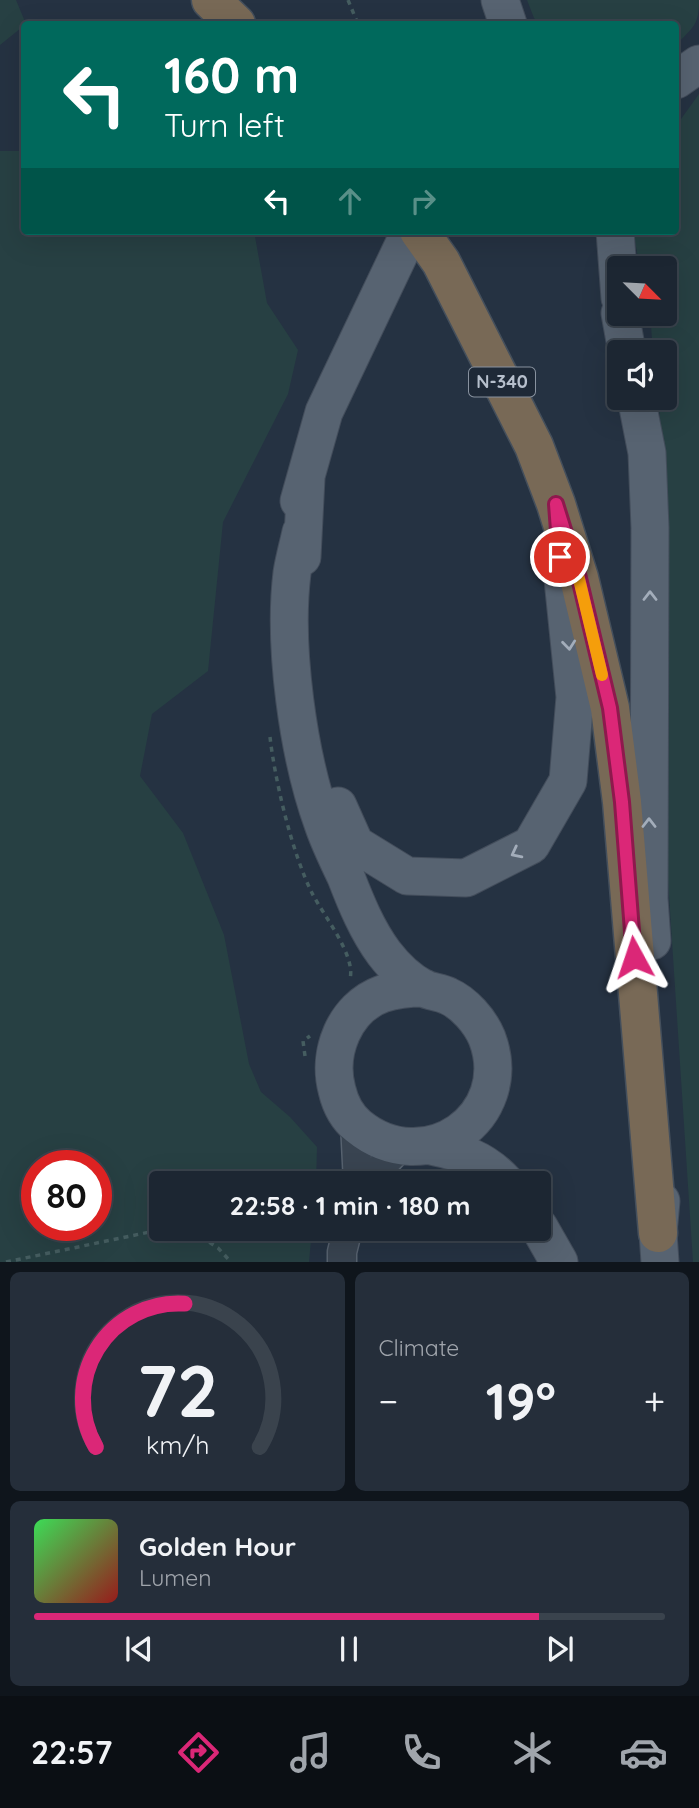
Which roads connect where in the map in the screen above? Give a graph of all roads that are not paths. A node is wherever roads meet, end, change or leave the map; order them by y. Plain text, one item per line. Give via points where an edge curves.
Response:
1 (211, 0) edge
2 (500, 0) edge
3 (233, 21) edge
4 (507, 21) edge
5 (699, 64) edge
6 (679, 78) edge
7 (615, 235) edge
8 (412, 237) edge
9 (617, 256) edge
10 (639, 410) edge
11 (306, 478) junction
12 (556, 504) junction
13 (301, 532) junction
14 (424, 988) junction
15 (361, 1006) junction
16 (355, 1123) junction
17 (416, 1146) junction
18 (357, 1171) edge
19 (382, 1171) edge
20 (495, 1171) edge
21 (345, 1241) edge
22 (547, 1241) edge
23 (659, 1247) edge
24 (342, 1262) edge
25 (559, 1262) edge

1 - 3 highway
2 - 4 main road
5 - 6 main road
7 - 9 main road
8 - 11 main road via 324,412
8 - 12 highway, N-340 via 442,262 534,446
23 -> 10 main road via 667,1152 649,899 650,528 647,453
11 - 13 main road
11 - 15 main road via 283,556 279,637 285,726 309,829 345,920 370,958
12 -> 13 main road via 575,697 568,781 531,845 466,878 407,876 355,844 312,748
12 - 23 highway, N-340 via 610,708
13 - 14 main road via 292,573 289,652 302,745 319,811 359,909 383,952
14 - 15 main road via 391,991
14 - 17 main road via 450,997 472,1013 486,1037 493,1064 489,1091 477,1116 457,1135
15 - 16 main road via 344,1026 335,1051 333,1077 340,1102
16 - 17 main road via 376,1139
16 - 18 street
17 - 19 street
17 - 20 main road via 468,1154
21 - 24 street
22 - 25 main road

